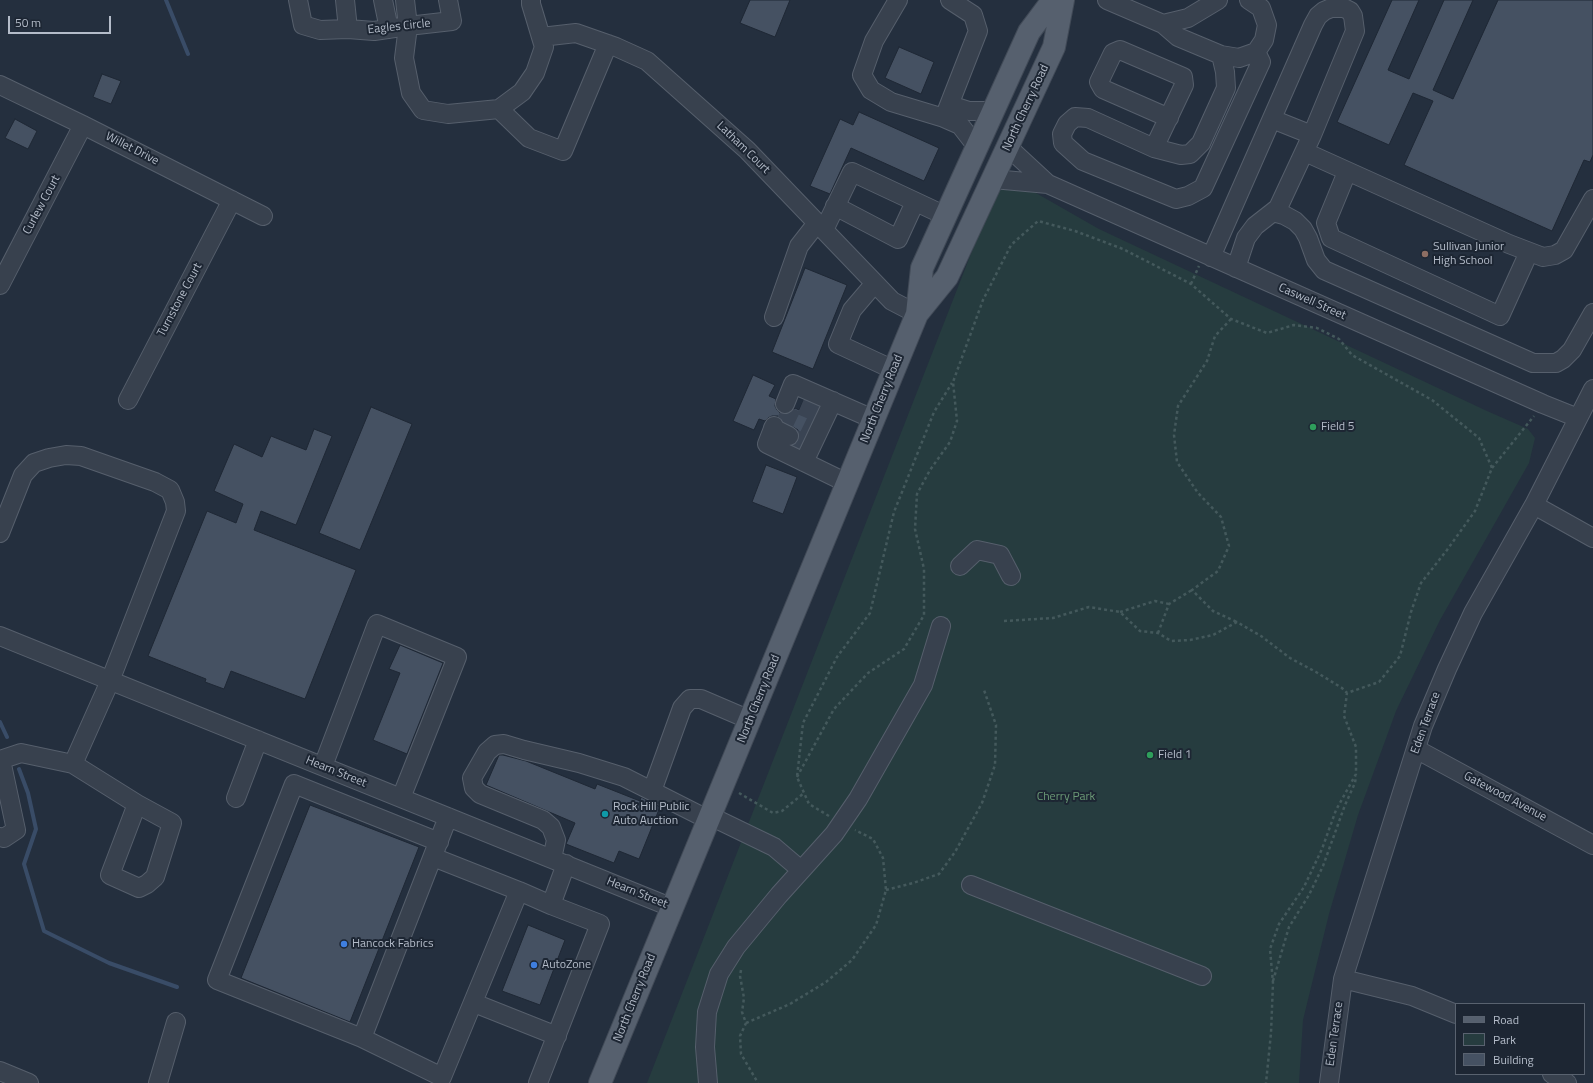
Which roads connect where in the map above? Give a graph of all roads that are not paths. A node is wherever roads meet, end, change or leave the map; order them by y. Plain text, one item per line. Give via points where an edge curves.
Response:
1 (298, 0) edge
2 (345, 0) edge
3 (383, 0) edge
4 (405, 0) edge
5 (448, 0) edge
6 (532, 0) edge
7 (898, 0) edge
8 (950, 0) edge
9 (1053, 0) edge
10 (1063, 0) edge
11 (1107, 0) edge
12 (1218, 0) edge
13 (1249, 0) edge
14 (1163, 24) junction
15 (408, 26) junction
16 (348, 29) junction
17 (389, 29) junction
18 (541, 38) junction
19 (608, 44) junction
20 (1256, 52) junction
21 (1221, 54) junction
22 (0, 85) edge
23 (499, 109) junction
24 (993, 110) junction
25 (947, 112) junction
26 (1169, 118) junction
27 (1272, 119) junction
28 (83, 125) junction
29 (1312, 135) junction
30 (977, 147) junction
31 (1008, 147) junction
32 (1154, 148) junction
33 (1305, 152) junction
34 (1347, 172) junction
35 (993, 179) junction
36 (1048, 184) junction
37 (1593, 199) edge
38 (232, 200) junction
39 (915, 202) junction
40 (835, 206) junction
41 (1273, 212) junction
42 (263, 216) dead end
43 (946, 216) junction
44 (820, 226) junction
45 (1529, 252) junction
46 (1211, 257) junction
47 (1236, 268) junction
48 (875, 283) junction
49 (0, 284) edge
50 (1593, 313) edge
51 (917, 314) junction
52 (774, 317) dead end
53 (894, 370) junction
54 (1593, 389) edge
55 (128, 400) dead end
56 (791, 403) dead end
57 (1578, 418) junction
58 (873, 419) junction
59 (806, 430) junction
60 (847, 483) junction
61 (1534, 505) junction
62 (0, 533) edge
63 (1593, 538) edge
64 (960, 566) dead end
65 (1011, 576) dead end
66 (941, 626) dead end
67 (0, 636) edge
68 (110, 681) junction
69 (750, 720) junction
70 (258, 740) junction
71 (1416, 749) junction
72 (305, 759) junction
73 (0, 760) edge
74 (73, 764) junction
75 (323, 766) junction
76 (294, 784) junction
77 (652, 790) junction
78 (236, 798) dead end
79 (402, 798) junction
80 (137, 804) dead end
81 (448, 817) junction
82 (709, 818) junction
83 (0, 837) edge
84 (1593, 845) edge
85 (436, 850) junction
86 (559, 862) junction
87 (801, 870) junction
88 (971, 885) dead end
89 (518, 891) junction
90 (551, 905) junction
91 (673, 908) junction
92 (1202, 976) dead end
93 (1343, 980) junction
94 (474, 1002) junction
95 (1455, 1014) edge
96 (176, 1022) dead end
97 (557, 1036) junction
98 (362, 1038) junction
99 (0, 1071) edge
100 (1554, 1075) edge
101 (449, 1080) edge
102 (29, 1083) edge
103 (158, 1083) edge
104 (538, 1083) edge
105 (600, 1083) edge
106 (708, 1083) edge
107 (1329, 1083) edge
108 (1567, 1083) edge

1 - 16 street, Eagles Circle via 303,25 320,30
2 - 16 street
3 - 17 street
4 - 15 street
5 - 15 street, Eagles Circle via 452,21
6 - 18 street
7 - 25 street via 874,41 862,75 871,90 891,102
8 - 25 street via 974,15 978,31
9 - 24 main road, North Cherry Road via 1029,32
10 - 31 main road, North Cherry Road via 1054,47
11 - 14 street
12 - 14 street via 1188,18
13 - 20 street via 1262,8 1267,25 1264,40
14 - 21 street via 1178,37
15 - 17 street, Eagles Circle
15 - 23 street via 404,58 411,93 423,110 448,114
16 - 17 street, Eagles Circle
18 - 19 street, Latham Court via 576,33
18 - 23 street via 544,47 535,73 522,92
19 - 23 street via 563,151 529,138
19 - 44 street, Latham Court via 647,61 747,150
20 - 21 street via 1239,58
20 - 32 street via 1261,62 1203,188 1188,196 1176,199 1083,161 1063,143 1062,134 1067,124 1075,118 1088,118
21 - 32 street via 1226,88 1201,143 1190,154 1181,155
22 - 28 street, Willet Drive
24 - 25 street
24 - 30 main road, North Cherry Road
25 - 30 street
26 - 26 street via 1184,85 1183,77 1120,50 1113,53 1099,82 1103,89
26 - 32 street
27 - 29 street
27 - 29 street via 1318,16 1332,8 1344,8 1353,16 1355,31
27 - 46 street
28 - 38 street, Willet Drive
28 - 49 street, Curlew Court
29 - 33 street
30 - 43 main road, North Cherry Road
31 - 35 main road, North Cherry Road
31 - 36 street, Caswell Street
33 - 34 street
33 - 41 street via 1278,208
34 - 45 street
34 - 45 street via 1326,223 1331,238 1500,316
35 - 36 street, Caswell Street
35 - 51 main road, North Cherry Road via 947,277
36 - 46 street, Caswell Street
37 - 45 street via 1564,250 1543,257
38 - 42 street, Willet Drive
38 - 55 street, Turnstone Court
39 - 40 street via 852,172
39 - 40 street via 898,239
39 - 43 street
40 - 44 street
41 - 47 street via 1255,226 1246,238
41 - 50 street via 1295,221 1303,229 1316,260 1324,270 1533,363 1556,363 1563,359 1572,350
43 - 51 main road, North Cherry Road via 922,268
44 - 48 street, Latham Court
44 - 52 street via 799,246
46 - 47 street, Caswell Street
47 - 57 street, Caswell Street
48 - 51 street, Latham Court via 892,301
48 - 53 street via 852,310 838,344
51 - 53 main road, North Cherry Road
53 - 58 main road, North Cherry Road
54 - 57 street, Eden Terrace
56 - 59 street via 793,384
57 - 61 street, Eden Terrace
58 - 59 street
58 - 60 main road, North Cherry Road
59 - 60 street
60 - 69 main road, North Cherry Road
61 - 63 street
61 - 71 street, Eden Terrace via 1473,613 1423,726
62 - 68 street via 24,475 34,463 49,458 81,456 155,482 170,490 176,511
64 - 65 street via 977,550 1000,555
66 - 87 street via 922,685 858,799 834,834
67 - 68 street, Hearn Street
68 - 70 street, Hearn Street
68 - 74 street
69 - 77 street via 701,699 690,699 682,708
69 - 82 main road, North Cherry Road
70 - 72 street, Hearn Street
70 - 78 street
71 - 84 street, Gatewood Avenue
71 - 93 street, Eden Terrace
72 - 75 street, Hearn Street
72 - 76 street
73 - 74 street via 21,753
73 - 83 street via 16,830 4,838
74 - 80 street
75 - 79 street, Hearn Street
75 - 79 street via 377,624 457,657
76 - 85 street
76 - 98 street via 217,980
77 - 82 street
77 - 86 street via 596,768 504,744 495,745 487,752 472,778 474,788 480,794 543,820 551,827 556,840
79 - 81 street, Hearn Street
81 - 85 street
81 - 86 street, Hearn Street
82 - 87 street via 774,847
82 - 91 main road, North Cherry Road
85 - 89 street
85 - 98 street
86 - 90 street
86 - 91 street, Hearn Street
87 - 106 street via 740,942 719,974 708,1012 705,1047
88 - 92 street
89 - 90 street
89 - 94 street
90 - 97 street via 600,924
91 - 105 main road, North Cherry Road
93 - 95 street via 1412,996
93 - 107 street, Eden Terrace
94 - 97 street
94 - 101 street
96 - 103 street
97 - 104 street
98 - 101 street
99 - 102 street
100 - 108 street

